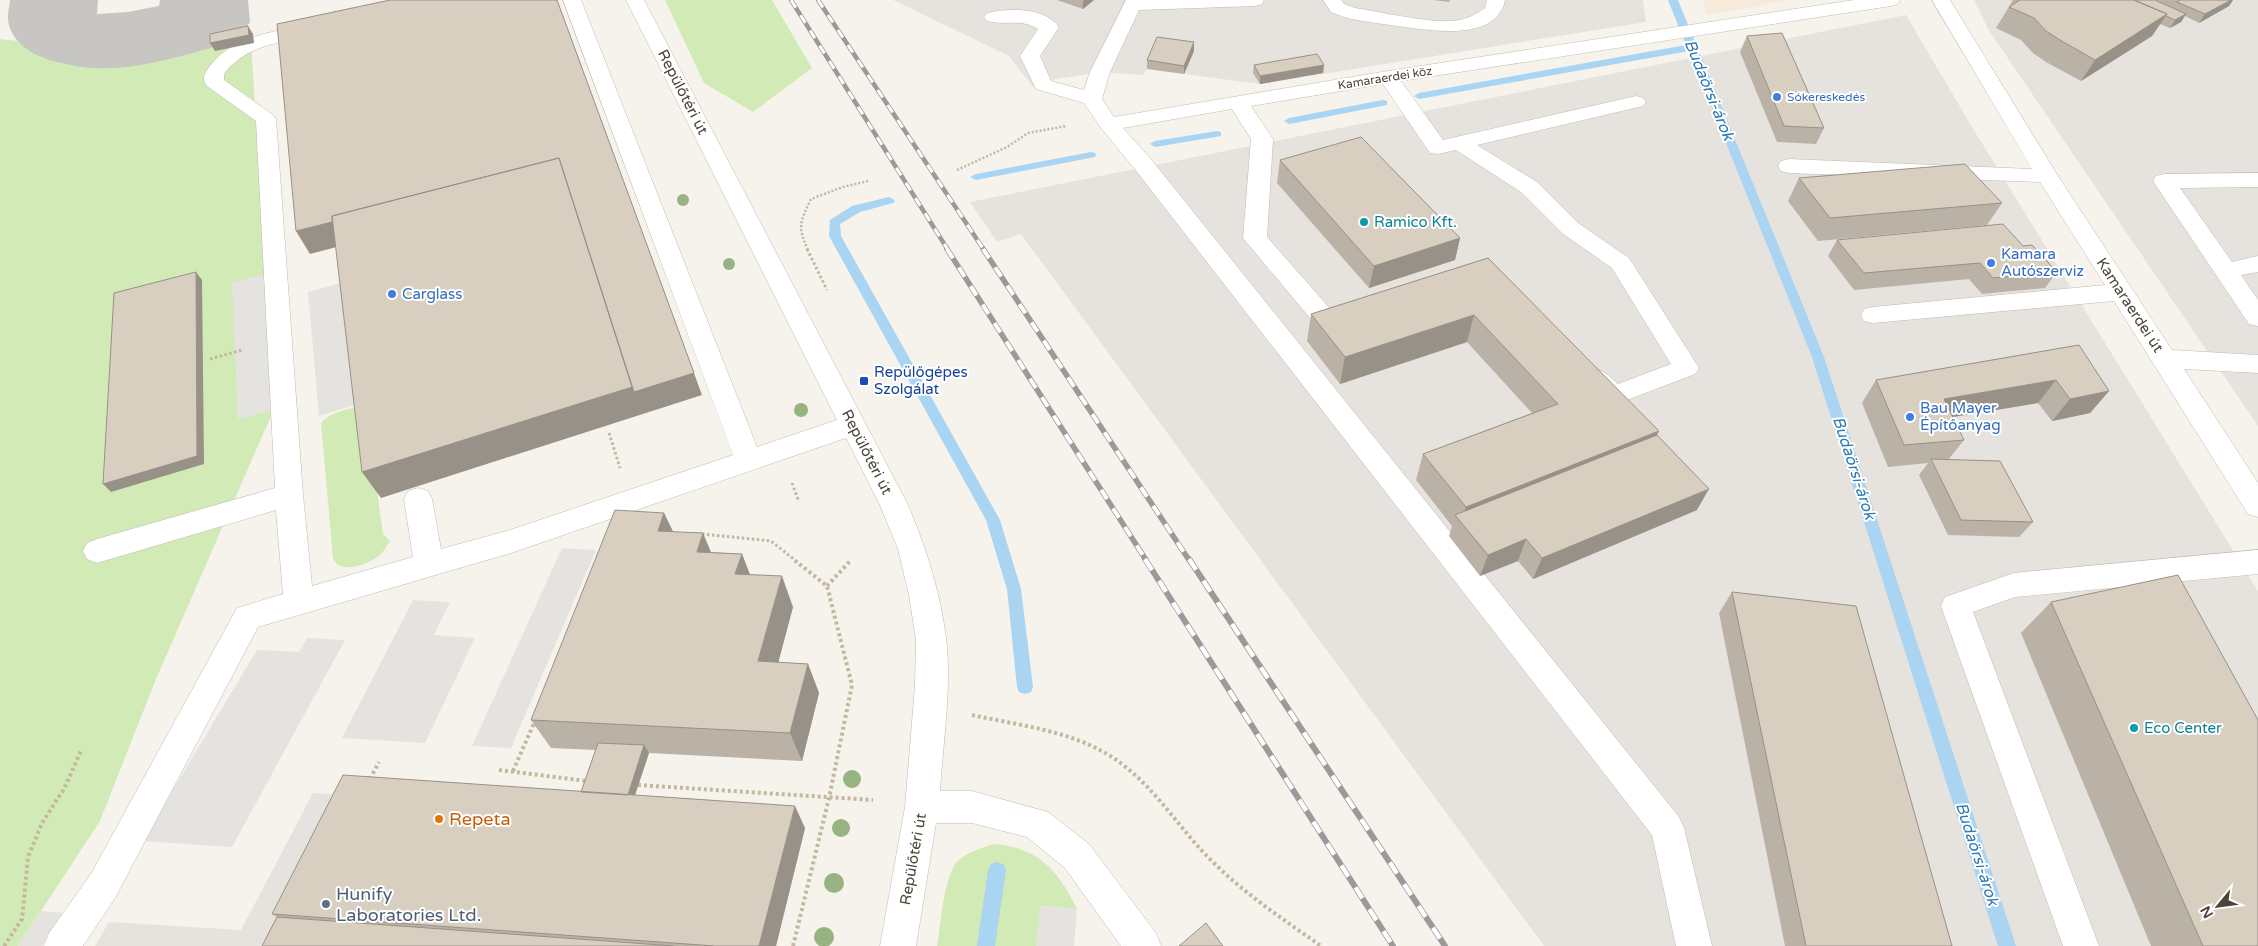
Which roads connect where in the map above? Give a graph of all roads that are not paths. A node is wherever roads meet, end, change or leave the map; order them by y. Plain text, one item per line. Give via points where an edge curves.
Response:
1 (572, 0) edge
2 (635, 0) edge
3 (1255, 0) edge
4 (1332, 0) edge
5 (1496, 0) edge
6 (1891, 0) edge
7 (1941, 0) edge
8 (1133, 2) edge
9 (994, 17) dead end
10 (333, 25) edge
11 (1388, 77) junction
12 (1092, 98) junction
13 (1238, 102) junction
14 (1636, 102) dead end
15 (1108, 124) junction
16 (1459, 143) junction
17 (1789, 166) dead end
18 (2047, 176) junction
19 (2258, 180) edge
20 (2258, 264) edge
21 (2225, 271) junction
22 (2120, 292) junction
23 (1873, 315) dead end
24 (1324, 318) edge
25 (2258, 318) edge
26 (2165, 359) junction
27 (1579, 363) edge
28 (2258, 364) edge
29 (853, 425) junction
30 (749, 460) junction
31 (289, 495) junction
32 (418, 499) dead end
33 (2258, 506) edge
34 (97, 551) dead end
35 (2258, 562) edge
36 (429, 565) junction
37 (299, 601) junction
38 (922, 807) junction
39 (62, 946) edge
40 (898, 946) edge
41 (1143, 946) edge
42 (1694, 946) edge
43 (2081, 946) edge

1 - 30 street
2 - 29 street, Repülőtéri út
3 - 8 street
4 - 5 street via 1342,11 1354,14 1445,27 1471,24 1481,19 1494,10
6 - 11 street, Kamaraerdei köz
7 - 18 street, Kamaraerdei út
8 - 12 street via 1100,72
9 - 12 street via 1031,17 1049,27 1030,56 1043,84
10 - 31 street via 254,44 225,60 214,74 214,82 266,119
11 - 13 street, Kamaraerdei köz
11 - 16 street via 1438,148
12 - 15 street
13 - 15 street, Kamaraerdei köz
13 - 24 street via 1262,140 1255,238
14 - 16 street
15 - 42 street via 1667,828
16 - 27 street via 1529,187 1570,228 1621,262 1686,368 1614,396
17 - 18 street
18 - 22 street, Kamaraerdei út
19 - 21 street via 2164,181
20 - 21 street
21 - 25 street
22 - 23 street
22 - 26 street, Kamaraerdei út
26 - 28 street
26 - 33 street, Kamaraerdei út
29 - 30 street
29 - 38 street, Repülőtéri út via 912,548 924,595 931,640 931,667
30 - 36 street via 511,541
31 - 34 street
31 - 37 street
32 - 36 street
35 - 43 street via 2172,582 2014,584 1956,606
36 - 37 street
37 - 39 street via 248,616 102,886
38 - 40 street, Repülőtéri út
38 - 41 street via 972,807 1036,823 1077,856

